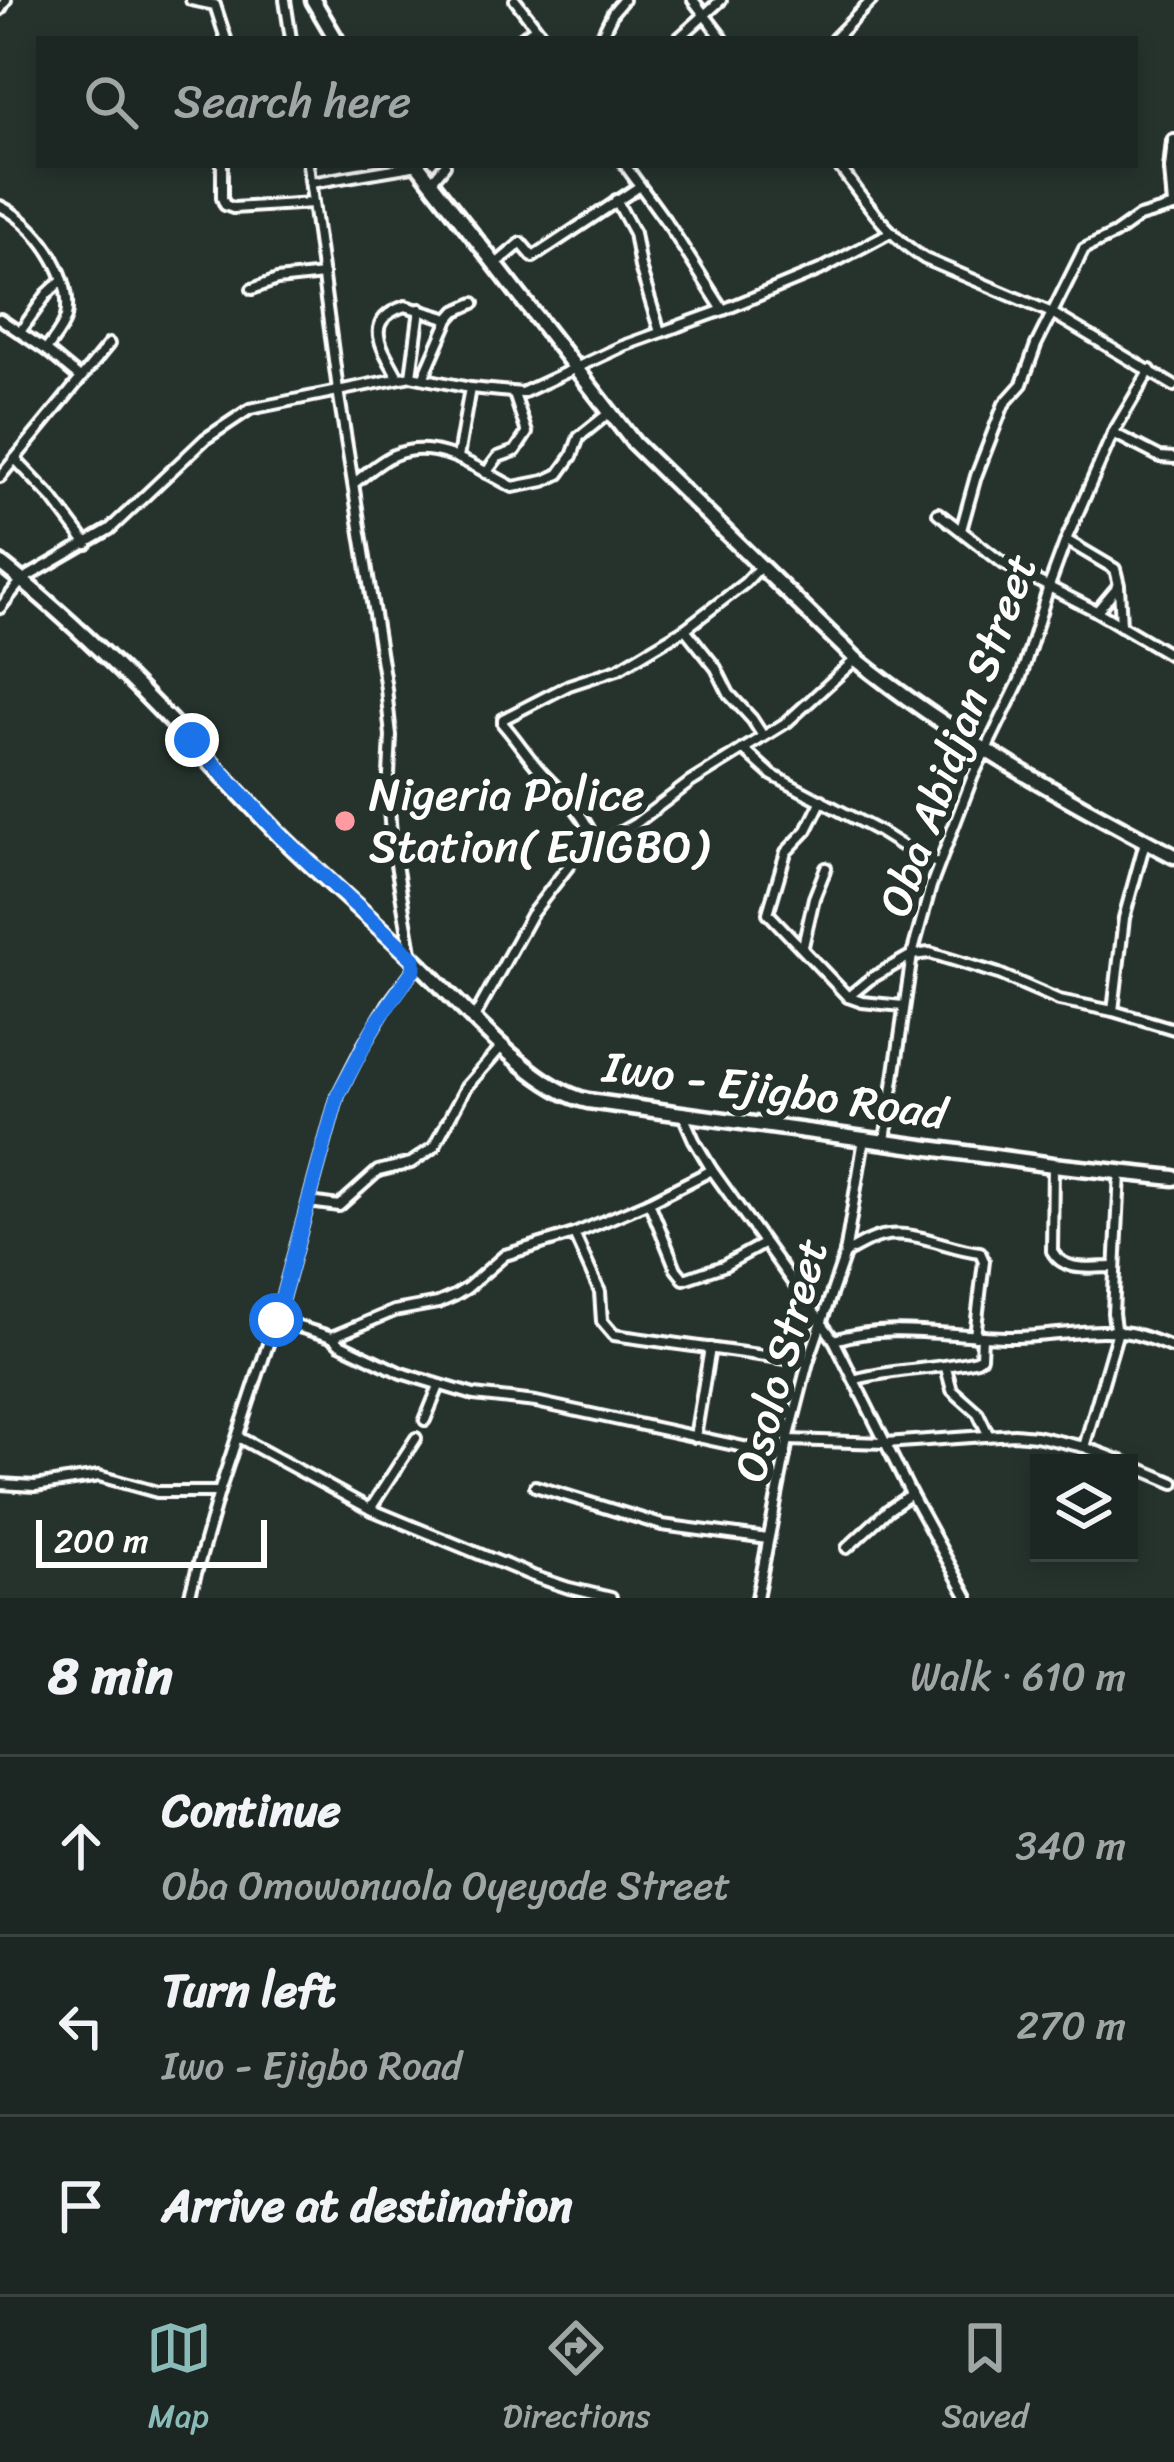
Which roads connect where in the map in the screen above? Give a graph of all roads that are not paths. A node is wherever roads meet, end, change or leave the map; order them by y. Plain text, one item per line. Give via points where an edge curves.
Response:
1 (6, 0) edge
2 (191, 0) edge
3 (285, 0) edge
4 (313, 0) edge
5 (515, 0) edge
6 (623, 0) edge
7 (693, 0) edge
8 (721, 0) edge
9 (872, 0) edge
10 (0, 10) edge
11 (706, 16) junction
12 (535, 28) junction
13 (225, 36) edge
14 (291, 36) edge
15 (334, 36) edge
16 (524, 36) edge
17 (542, 36) edge
18 (601, 36) edge
19 (682, 36) edge
20 (721, 36) edge
21 (837, 36) edge
22 (1174, 141) edge
23 (222, 168) edge
24 (308, 168) edge
25 (401, 168) edge
26 (420, 168) edge
27 (443, 168) edge
28 (627, 168) edge
29 (840, 168) edge
30 (431, 182) junction
31 (311, 184) junction
32 (640, 186) junction
33 (616, 200) junction
34 (313, 203) junction
35 (0, 206) edge
36 (1174, 206) edge
37 (889, 232) junction
38 (495, 266) junction
39 (323, 275) junction
40 (62, 280) junction
41 (252, 289) dead end
42 (474, 303) dead end
43 (420, 309) junction
44 (723, 310) junction
45 (1052, 313) junction
46 (449, 319) junction
47 (0, 320) edge
48 (20, 332) junction
49 (660, 332) junction
50 (109, 344) dead end
51 (46, 350) junction
52 (576, 370) junction
53 (1150, 370) junction
54 (411, 376) junction
55 (424, 376) junction
56 (398, 377) junction
57 (80, 378) junction
58 (1174, 386) edge
59 (470, 388) junction
60 (338, 390) junction
61 (514, 394) junction
62 (610, 412) junction
63 (1113, 433) junction
64 (458, 457) junction
65 (1174, 458) edge
66 (15, 459) junction
67 (486, 473) junction
68 (0, 477) edge
69 (353, 483) junction
70 (938, 513) dead end
71 (961, 530) junction
72 (1066, 539) junction
73 (87, 544) junction
74 (0, 563) edge
75 (760, 567) junction
76 (22, 580) junction
77 (1119, 584) junction
78 (1048, 586) junction
79 (0, 608) edge
80 (1096, 611) junction
81 (1121, 627) junction
82 (685, 628) junction
83 (1174, 657) edge
84 (856, 659) junction
85 (763, 736) junction
86 (986, 748) junction
87 (742, 749) junction
88 (822, 800) junction
89 (1145, 841) junction
90 (597, 846) junction
91 (1174, 856) edge
92 (939, 863) junction
93 (826, 868) dead end
94 (802, 948) junction
95 (912, 956) junction
96 (414, 959) junction
97 (848, 997) junction
98 (903, 1006) junction
99 (1113, 1011) junction
100 (473, 1018) junction
101 (1174, 1029) edge
102 (503, 1045) junction
103 (683, 1113) junction
104 (864, 1138) junction
105 (884, 1142) junction
106 (1053, 1165) junction
107 (712, 1170) junction
108 (1120, 1173) junction
109 (1174, 1178) edge
110 (309, 1202) junction
111 (649, 1202) junction
112 (574, 1234) junction
113 (763, 1243) junction
114 (845, 1254) junction
115 (1114, 1267) junction
116 (276, 1320) junction
117 (822, 1321) junction
118 (1118, 1331) junction
119 (979, 1336) junction
120 (332, 1337) junction
121 (834, 1340) junction
122 (710, 1348) junction
123 (1174, 1348) edge
124 (808, 1362) junction
125 (946, 1368) junction
126 (856, 1380) junction
127 (439, 1386) junction
128 (425, 1420) dead end
129 (988, 1435) junction
130 (238, 1436) junction
131 (695, 1437) junction
132 (416, 1438) dead end
133 (788, 1440) junction
134 (885, 1443) junction
135 (1084, 1447) junction
136 (1103, 1454) edge
137 (785, 1456) junction
138 (1138, 1467) edge
139 (1174, 1483) edge
140 (0, 1484) edge
141 (535, 1486) dead end
142 (219, 1492) junction
143 (911, 1494) junction
144 (370, 1509) junction
145 (769, 1540) junction
146 (847, 1548) dead end
147 (189, 1598) edge
148 (611, 1598) edge
149 (757, 1598) edge
150 (968, 1598) edge

1 - 10 street
2 - 13 street via 215,5
3 - 14 street
4 - 15 main road
5 - 12 street
6 - 18 street
7 - 11 street
8 - 11 street
9 - 21 street
11 - 19 street
11 - 20 street
12 - 16 street
12 - 17 street
22 - 36 street
23 - 34 street via 225,205
24 - 31 street
25 - 31 street
26 - 30 main road
27 - 30 street
28 - 32 street
29 - 37 street
30 - 38 main road
31 - 34 street
32 - 33 street
32 - 44 street
33 - 38 street via 533,257 520,243
33 - 49 street via 634,232
34 - 39 street
35 - 40 street via 29,227
36 - 45 street via 1084,249
37 - 44 street
37 - 45 street via 925,259
38 - 52 main road
39 - 41 street
39 - 60 street
40 - 48 street
40 - 51 street via 66,314
42 - 46 street
43 - 46 street
43 - 54 street
43 - 56 street via 399,308 380,321 382,348
44 - 49 street
45 - 53 street
45 - 71 street via 1022,384 1004,404
46 - 55 street
47 - 48 street
48 - 51 street
49 - 52 street
50 - 57 street
51 - 57 street
52 - 61 street
52 - 62 main road
53 - 58 street
53 - 63 street, Oba Abidjan Street
54 - 55 street
54 - 56 street
55 - 59 street
56 - 60 street
57 - 66 street
59 - 61 street
59 - 64 street
60 - 69 street
60 - 73 street via 238,416
61 - 67 street via 527,434
62 - 67 street via 576,440 564,469 544,481 513,487
62 - 75 main road
63 - 65 street
63 - 72 street, Oba Abidjan Street
64 - 67 street
64 - 69 street via 395,454
66 - 68 street
66 - 73 street
69 - 96 street via 391,736 391,835
70 - 71 street
71 - 78 street
72 - 77 street via 1108,563
72 - 78 street, Oba Abidjan Street
73 - 76 street
74 - 76 main road, Iwo - Ejigbo Road
75 - 82 street
75 - 84 main road
76 - 79 street
76 - 96 main road, Iwo - Ejigbo Road
77 - 80 street
77 - 81 street
78 - 80 street
78 - 86 street, Oba Abidjan Street via 1028,660
80 - 81 street
81 - 83 street
82 - 85 street
82 - 90 street via 618,669 503,719 564,791
84 - 85 street
84 - 86 main road
85 - 87 street
86 - 89 main road
86 - 92 street, Oba Abidjan Street
87 - 88 street
87 - 90 street
88 - 92 street
88 - 94 street via 786,852 768,910
89 - 91 main road
89 - 99 street via 1124,918
90 - 100 street via 574,859 531,915
92 - 95 street, Oba Abidjan Street
93 - 94 street
94 - 97 street
95 - 97 street
95 - 98 street, Oba Abidjan Street
95 - 99 street via 931,953
96 - 100 main road, Iwo - Ejigbo Road
96 - 110 street via 338,1095
97 - 98 street
98 - 105 street, Oba Abidjan Street
99 - 101 street
100 - 102 main road, Iwo - Ejigbo Road
102 - 103 main road, Iwo - Ejigbo Road via 578,1099
102 - 110 street via 466,1087 434,1147 378,1172 339,1206
103 - 104 main road, Iwo - Ejigbo Road
103 - 107 street
104 - 105 main road, Iwo - Ejigbo Road
104 - 114 street, Osolo Street
105 - 106 main road, Iwo - Ejigbo Road
106 - 108 main road, Iwo - Ejigbo Road
106 - 115 street via 1052,1251 1067,1266
107 - 111 street
107 - 113 street
108 - 109 main road, Iwo - Ejigbo Road
108 - 115 street
110 - 116 street
111 - 112 street
111 - 113 street via 684,1279
112 - 120 street via 505,1255 438,1303
112 - 122 street via 600,1292 602,1321 614,1335
113 - 117 street
114 - 117 street, Osolo Street
114 - 119 street via 885,1235 980,1252
115 - 118 street
116 - 120 street
116 - 130 street
117 - 121 street
117 - 124 street, Osolo Street
118 - 119 street
118 - 123 street
118 - 135 street
119 - 121 street via 870,1331
119 - 125 street via 981,1357
120 - 127 street
121 - 126 street
122 - 124 street
122 - 131 street
124 - 133 street, Osolo Street
125 - 126 street
125 - 129 street via 952,1390
126 - 134 street
127 - 128 street
127 - 131 street
129 - 134 street
129 - 135 street
130 - 142 street
130 - 144 street
131 - 137 street
132 - 144 street
133 - 134 street
133 - 137 street, Osolo Street
134 - 143 street
135 - 136 street
137 - 145 street, Osolo Street
138 - 139 street
140 - 142 street via 99,1476 158,1492
141 - 145 street via 662,1525
142 - 147 street
143 - 146 street
143 - 150 street
144 - 148 street via 533,1576
145 - 149 street, Osolo Street

